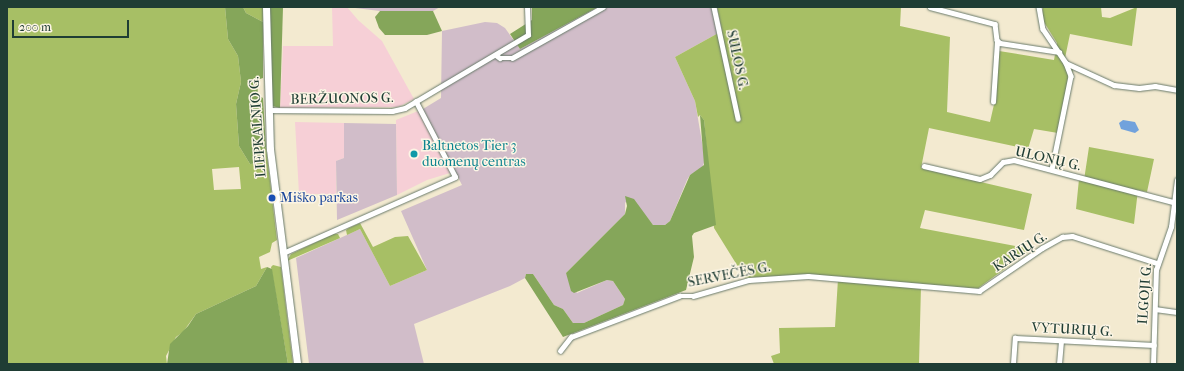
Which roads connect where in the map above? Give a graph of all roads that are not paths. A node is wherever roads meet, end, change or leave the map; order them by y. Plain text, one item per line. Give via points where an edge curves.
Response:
1 (266, 7) edge
2 (527, 7) edge
3 (603, 7) edge
4 (714, 7) edge
5 (930, 7) edge
6 (1039, 7) edge
7 (997, 42) junction
8 (1059, 52) junction
9 (496, 55) junction
10 (1066, 63) junction
11 (1082, 71) junction
12 (1071, 76) junction
13 (1177, 90) edge
14 (416, 102) junction
15 (993, 102) dead end
16 (268, 110) junction
17 (738, 118) dead end
18 (924, 166) dead end
19 (1052, 169) junction
20 (1177, 180) edge
21 (1173, 202) junction
22 (283, 253) junction
23 (1157, 263) junction
24 (917, 285) joint
25 (1154, 309) junction
26 (1177, 312) edge
27 (1061, 341) junction
28 (1154, 345) junction
29 (560, 351) dead end
30 (297, 364) edge
31 (1013, 364) edge
32 (1059, 364) edge
33 (1153, 364) edge

1 - 16 highway, LIEPKALNIO G.
2 - 9 street, BERŽUONOS G. via 528,35
3 - 9 street via 512,58 500,58
4 - 17 street, SULOS G.
5 - 7 street via 995,24
6 - 8 street via 1040,21
7 - 8 street via 1051,53
7 - 15 street
8 - 10 street
9 - 14 street, BERŽUONOS G.
10 - 11 street
10 - 12 street
11 - 12 street
11 - 13 street via 1114,85 1139,88 1155,86
12 - 19 street
14 - 16 street, BERŽUONOS G. via 392,111
14 - 22 street via 455,177
16 - 22 highway, LIEPKALNIO G.
18 - 19 street, ULONŲ G. via 980,179 990,175 1008,160
19 - 21 street, ULONŲ G.
20 - 21 street, ILGOJI G.
21 - 23 street, ILGOJI G. via 1171,227
22 - 30 highway, LIEPKALNIO G.
23 - 24 street, KARIŲ G. via 1068,236 1042,248 979,291
23 - 25 street, ILGOJI G.
24 - 29 street, SERVEČĖS G. via 808,276 749,280 693,296 679,296 571,337
25 - 26 street
25 - 28 street, ILGOJI G.
27 - 28 street, VYTURIŲ G.
27 - 31 street, VYTURIŲ G. via 1015,338
27 - 32 street
28 - 33 street, ILGOJI G.

